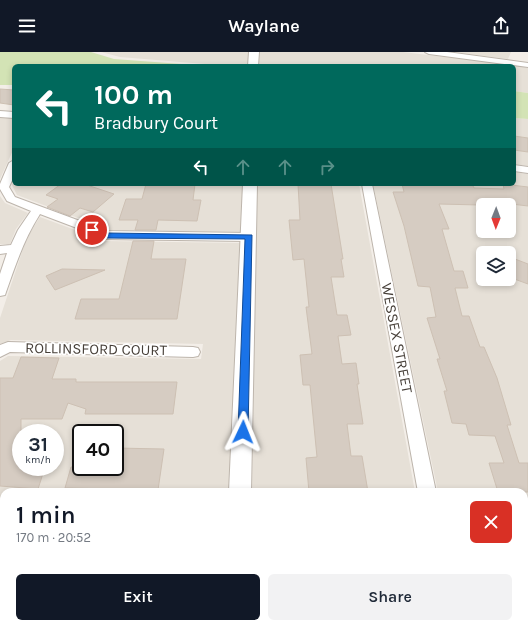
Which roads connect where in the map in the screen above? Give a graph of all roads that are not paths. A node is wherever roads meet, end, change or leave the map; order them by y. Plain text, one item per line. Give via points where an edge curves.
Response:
1 (254, 52) edge
2 (429, 52) edge
3 (253, 64) edge
4 (528, 65) edge
5 (0, 114) edge
6 (12, 115) edge
7 (12, 168) edge
8 (516, 168) edge
9 (528, 170) edge
10 (250, 186) edge
11 (366, 186) edge
12 (37, 210) junction
13 (249, 237) junction
14 (15, 249) junction
15 (0, 250) edge
16 (0, 292) edge
17 (0, 352) edge
18 (193, 352) dead end
19 (240, 488) edge
20 (426, 488) edge

1 - 3 street
2 - 4 street via 514,60
5 - 6 street
7 - 12 street via 4,186 11,199
8 - 9 street
10 - 13 street
11 - 20 street, WESSEX STREET
12 - 13 street via 106,235
12 - 14 street
13 - 19 street
14 - 15 street
14 - 16 street
17 - 18 street, ROLLINSFORD COURT via 8,348

